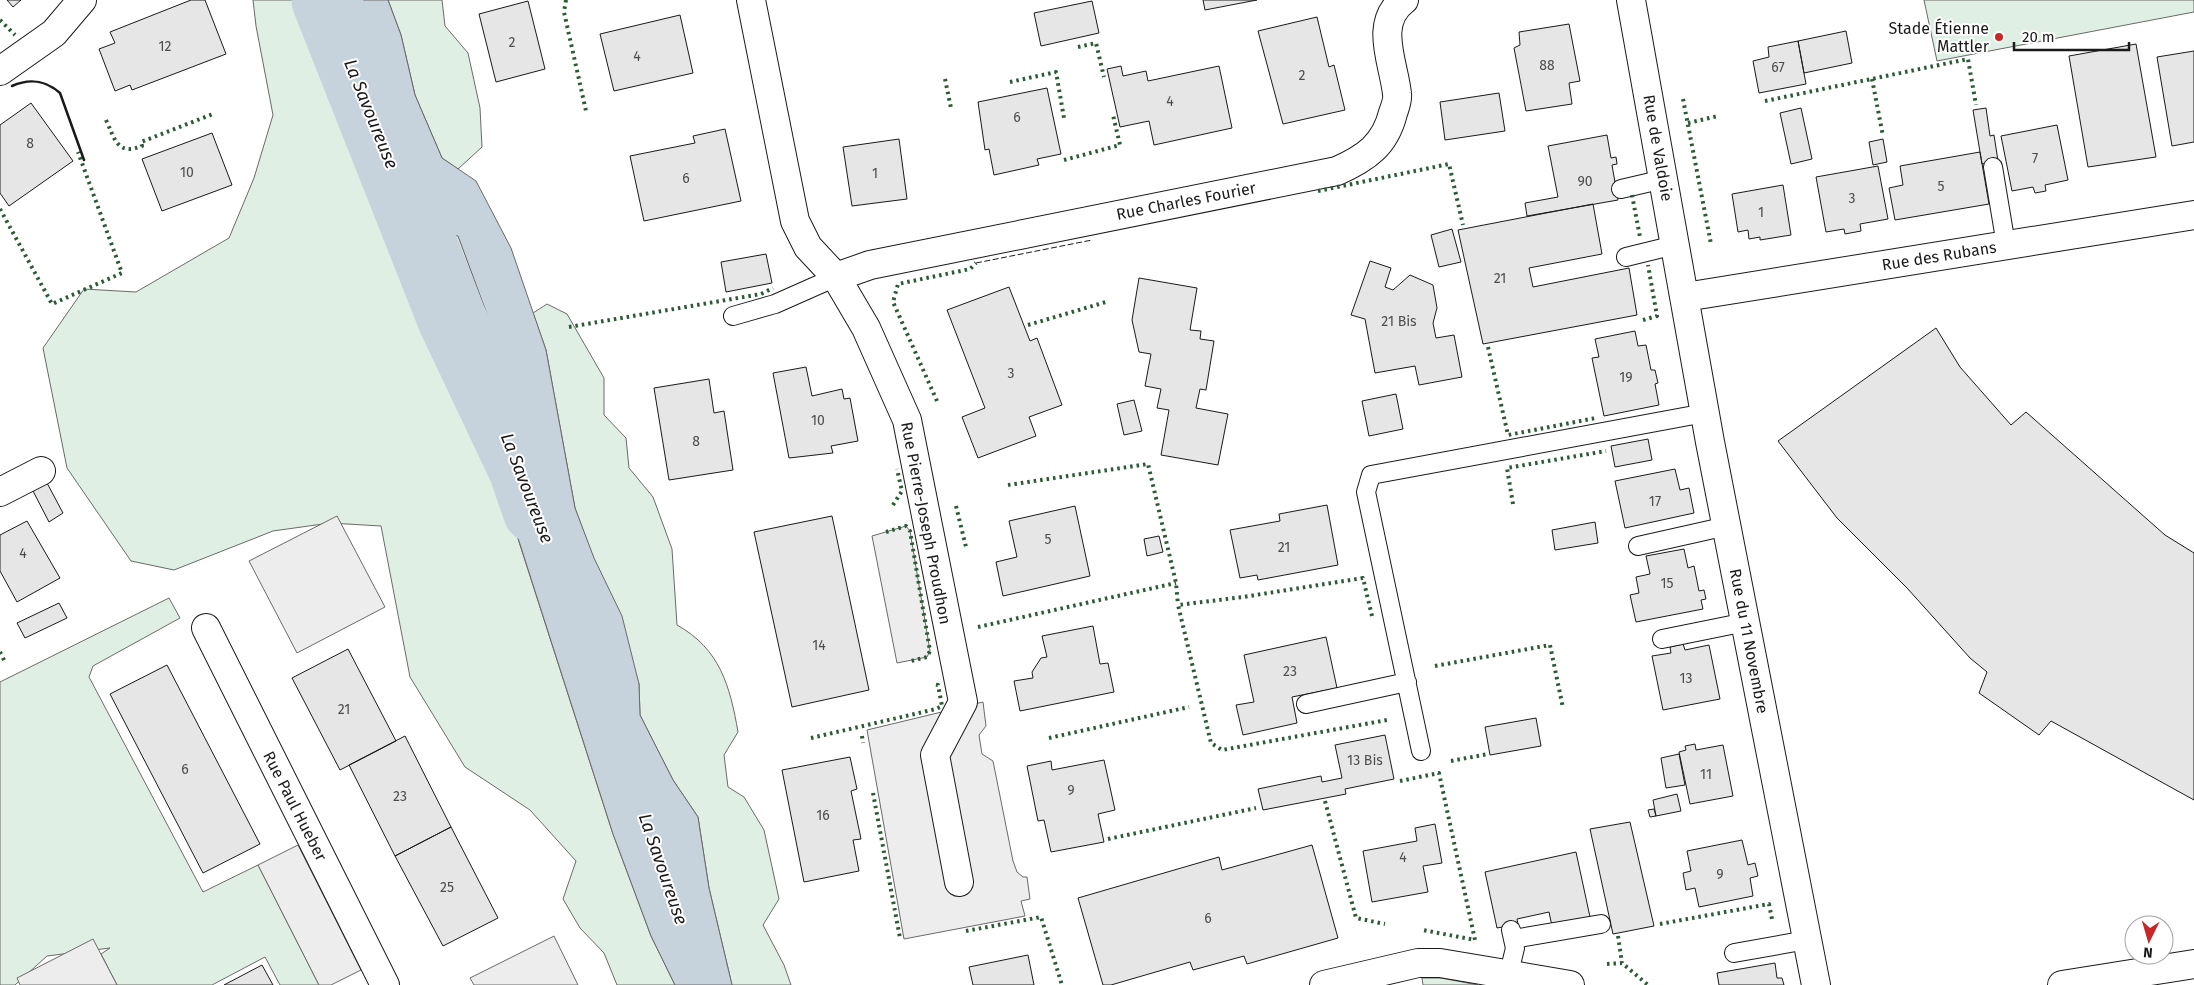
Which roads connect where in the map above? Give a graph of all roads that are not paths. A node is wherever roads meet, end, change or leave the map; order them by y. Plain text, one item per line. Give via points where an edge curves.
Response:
1 (82, 0) edge
2 (751, 0) edge
3 (1404, 0) edge
4 (1631, 0) edge
5 (0, 71) edge
6 (1993, 167) dead end
7 (1664, 180) junction
8 (1621, 188) dead end
9 (2194, 215) edge
10 (1675, 244) junction
11 (2006, 245) junction
12 (1626, 258) dead end
13 (836, 278) junction
14 (1685, 297) junction
15 (733, 316) dead end
16 (1705, 413) junction
17 (41, 471) dead end
18 (0, 492) edge
19 (1727, 526) junction
20 (1638, 546) dead end
21 (1746, 622) junction
22 (206, 628) dead end
23 (1662, 639) dead end
24 (1407, 682) junction
25 (1306, 704) dead end
26 (1420, 751) dead end
27 (959, 882) dead end
28 (1601, 924) dead end
29 (1807, 940) junction
30 (1734, 953) dead end
31 (2194, 964) edge
32 (1509, 973) junction
33 (385, 985) edge
34 (1324, 985) edge
35 (1570, 985) edge
36 (1816, 985) edge
37 (2062, 985) edge

1 - 5 street via 54,33
2 - 13 street, Rue Pierre-Joseph Proudhon via 795,221 808,248
3 - 13 street, Rue Charles Fourier via 1388,23 1388,50 1397,96 1390,126 1375,149 1354,163 1337,171 870,265
4 - 7 street, Rue de Valdoie
6 - 11 lane
7 - 8 lane
7 - 10 street, Rue de Valdoie
9 - 11 street, Rue des Rubans
10 - 12 lane
10 - 14 street, Rue de Valdoie
11 - 14 street, Rue des Rubans
13 - 15 lane via 776,304
13 - 27 street, Rue Pierre-Joseph Proudhon via 866,328 907,420 963,702 935,755
14 - 16 street, Rue du 11 Novembre
16 - 19 street, Rue du 11 Novembre
16 - 24 lane via 1371,476 1366,492
17 - 18 street
19 - 20 lane
19 - 21 street, Rue du 11 Novembre
21 - 23 lane
21 - 29 street, Rue du 11 Novembre
22 - 33 street, Rue Paul Hueber
24 - 25 lane
24 - 26 lane
28 - 32 lane via 1512,934 1514,948
29 - 30 lane
29 - 36 street, Rue du 11 Novembre
31 - 37 street
32 - 34 street via 1418,962
32 - 35 street

